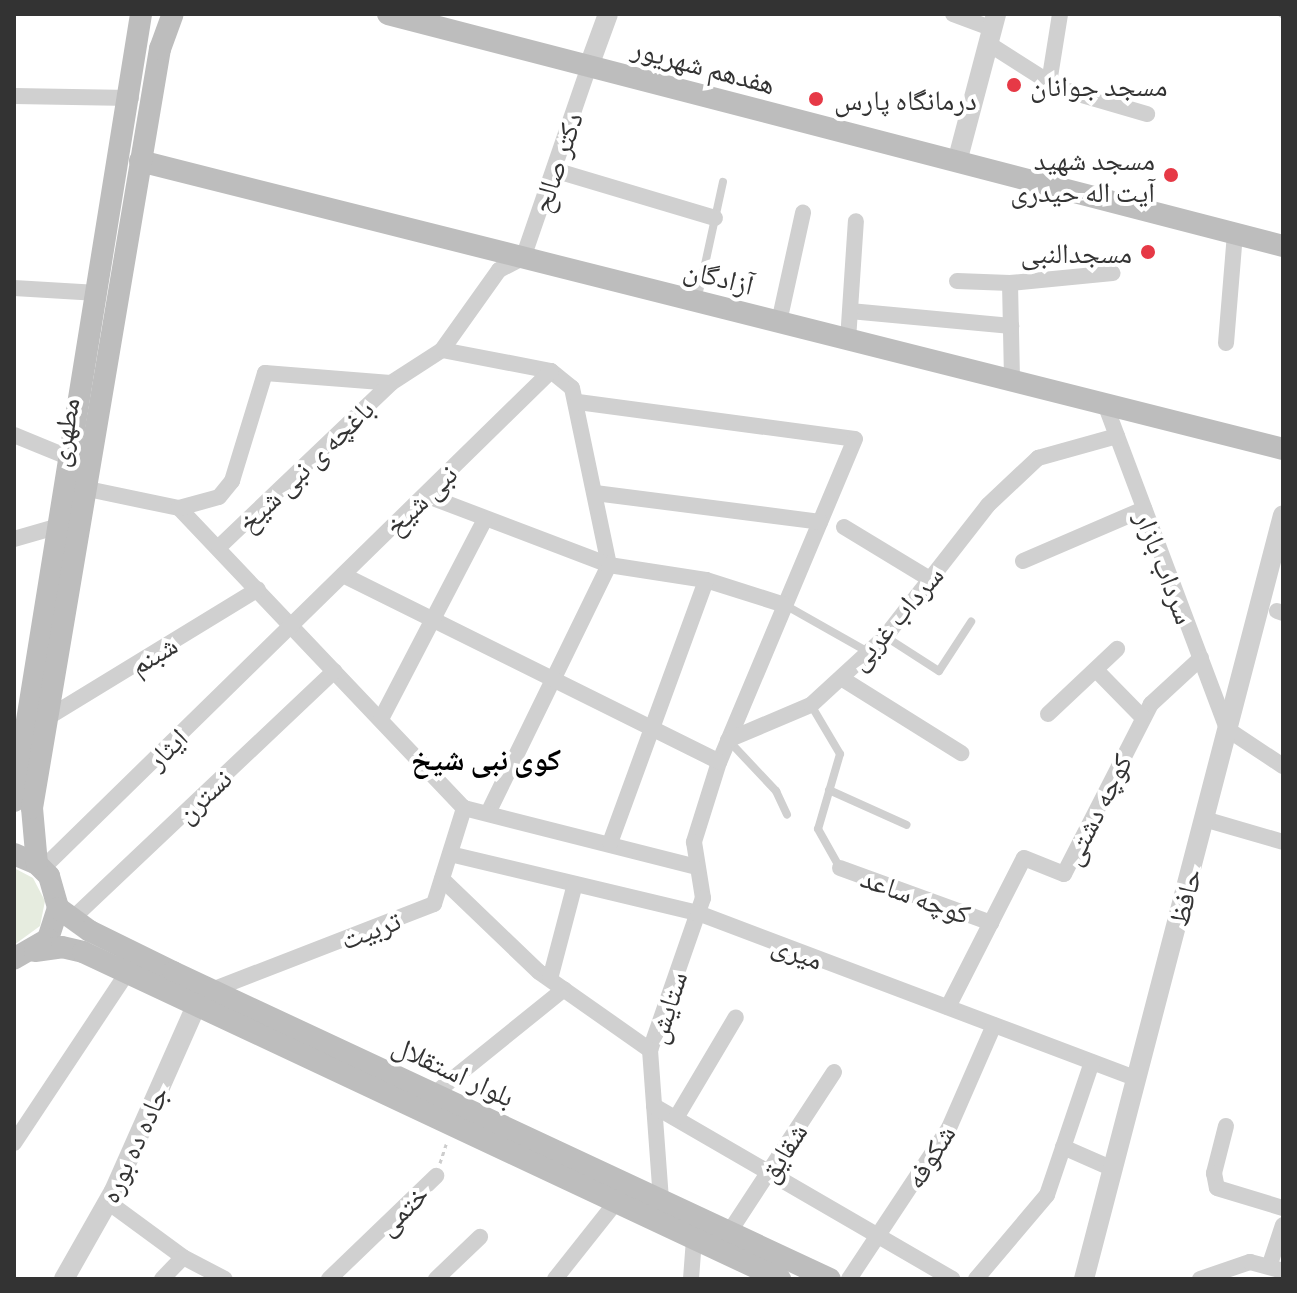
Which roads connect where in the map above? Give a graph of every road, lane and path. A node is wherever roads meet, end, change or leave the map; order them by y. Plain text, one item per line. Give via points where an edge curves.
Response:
1 (141, 14) edge
2 (173, 14) edge
3 (388, 14) edge
4 (608, 14) edge
5 (953, 14) edge
6 (1060, 14) edge
7 (992, 29) edge
8 (589, 66) junction
9 (1049, 83) junction
10 (14, 96) edge
11 (131, 98) junction
12 (1147, 114) dead end
13 (140, 161) junction
14 (957, 162) junction
15 (554, 170) junction
16 (723, 182) dead end
17 (803, 213) dead end
18 (715, 218) junction
19 (856, 221) dead end
20 (1235, 234) junction
21 (1283, 246) edge
22 (523, 258) junction
23 (1113, 273) dead end
24 (957, 281) dead end
25 (1010, 283) junction
26 (14, 288) edge
27 (98, 293) junction
28 (697, 301) junction
29 (850, 311) junction
30 (779, 322) junction
31 (1011, 326) junction
32 (848, 340) junction
33 (1226, 343) dead end
34 (442, 350) junction
35 (551, 371) junction
36 (1012, 381) junction
37 (391, 383) junction
38 (578, 402) junction
39 (1105, 404) junction
40 (14, 435) edge
41 (1117, 436) junction
42 (1283, 449) edge
43 (70, 458) junction
44 (83, 488) junction
45 (595, 493) junction
46 (425, 495) junction
47 (179, 508) junction
48 (1144, 509) junction
49 (1283, 515) edge
50 (485, 519) junction
51 (820, 522) junction
52 (59, 526) junction
53 (844, 527) dead end
54 (14, 539) edge
55 (219, 547) junction
56 (1023, 561) dead end
57 (609, 565) junction
58 (343, 575) junction
59 (930, 579) junction
60 (706, 580) junction
61 (258, 589) junction
62 (785, 605) junction
63 (432, 620) junction
64 (971, 622) dead end
65 (290, 626) junction
66 (885, 637) junction
67 (1117, 649) dead end
68 (869, 652) junction
69 (1201, 658) junction
70 (334, 671) junction
71 (1098, 672) junction
72 (841, 678) junction
73 (552, 680) junction
74 (811, 705) junction
75 (1048, 714) dead end
76 (1142, 717) junction
77 (47, 718) junction
78 (381, 719) junction
79 (1227, 729) junction
80 (653, 730) junction
81 (728, 740) junction
82 (961, 753) dead end
83 (719, 762) junction
84 (1283, 766) edge
85 (829, 790) junction
86 (14, 801) edge
87 (464, 808) junction
88 (489, 811) junction
89 (787, 815) dead end
90 (1204, 819) junction
91 (907, 825) dead end
92 (1283, 842) edge
93 (610, 843) junction
94 (14, 854) edge
95 (450, 854) junction
96 (40, 866) junction
97 (694, 866) junction
98 (840, 868) joint
99 (442, 879) junction
100 (575, 884) junction
101 (65, 913) junction
102 (698, 913) junction
103 (991, 923) junction
104 (35, 951) junction
105 (14, 959) edge
106 (127, 973) junction
107 (550, 979) junction
108 (564, 989) junction
109 (204, 998) junction
110 (948, 1007) junction
111 (736, 1017) dead end
112 (994, 1025) junction
113 (650, 1050) junction
114 (1092, 1062) junction
115 (834, 1072) dead end
116 (1137, 1079) junction
117 (434, 1094) junction
118 (654, 1106) junction
119 (676, 1118) junction
120 (452, 1125) junction
121 (1226, 1126) dead end
122 (14, 1143) edge
123 (1063, 1147) junction
124 (1113, 1169) junction
125 (769, 1172) junction
126 (436, 1176) joint
127 (661, 1199) junction
128 (108, 1202) junction
129 (616, 1202) junction
130 (1283, 1208) edge
131 (1283, 1225) edge
132 (730, 1231) junction
133 (878, 1236) junction
134 (480, 1237) dead end
135 (694, 1239) junction
136 (183, 1257) junction
137 (1276, 1267) edge
138 (64, 1279) edge
139 (162, 1279) edge
140 (225, 1279) edge
141 (329, 1279) edge
142 (436, 1279) edge
143 (555, 1279) edge
144 (691, 1279) edge
145 (780, 1279) edge
146 (830, 1279) edge
147 (849, 1279) edge
148 (953, 1279) edge
149 (976, 1279) edge
150 (1084, 1279) edge
151 (1200, 1279) edge

1 - 11 main road, مطهری
2 - 13 main road, مطهری via 160,49
3 - 8 main road, هفدهم شهریور
4 - 8 street
5 - 7 street
6 - 9 street
7 - 9 street
7 - 14 street
8 - 14 main road, هفدهم شهریور
8 - 15 street, دکتر صالح
9 - 12 street
10 - 11 street
11 - 27 main road, مطهری
13 - 22 main road, آزادگان
13 - 44 main road, مطهری
14 - 20 main road, هفدهم شهریور
15 - 18 street
15 - 22 street, دکتر صالح
16 - 18 lane
17 - 30 street
18 - 28 lane
19 - 29 street
20 - 21 main road, هفدهم شهریور
20 - 33 street
22 - 28 main road, آزادگان
22 - 34 street via 499,270
23 - 25 street
24 - 25 street
25 - 31 street
26 - 27 street
27 - 43 main road, مطهری
28 - 30 main road, آزادگان
29 - 31 street
29 - 32 street
30 - 32 main road, آزادگان
31 - 36 street
32 - 36 main road, آزادگان
34 - 35 street
34 - 37 street, باغچه ی نبی شیخ
35 - 38 street via 572,388
35 - 46 street, نبی شیخ
36 - 39 main road, آزادگان
37 - 47 street via 265,373 232,481 219,497
37 - 55 street, باغچه ی نبی شیخ
38 - 45 street
38 - 51 street via 855,439
39 - 41 street, سرداب بازار
39 - 42 main road, آزادگان
40 - 43 street
41 - 48 street, سرداب بازار
41 - 59 street, سرداب غربی via 1038,458 988,505
43 - 52 main road, مطهری
44 - 47 street
44 - 77 main road, مطهری
45 - 51 street
45 - 57 street
46 - 50 street
46 - 58 street, نبی شیخ
47 - 55 street
48 - 56 street
48 - 69 street, سرداب بازار
49 - 79 street, حافظ
50 - 57 street
50 - 63 street
51 - 62 street
52 - 54 street
52 - 86 main road, مطهری
53 - 59 street
55 - 61 street
57 - 60 street
57 - 73 street
58 - 63 street
58 - 65 street, نبی شیخ
59 - 66 street, سرداب غربی
60 - 62 street
60 - 80 street
61 - 65 street
61 - 77 street, شبنم
62 - 68 lane
62 - 81 street
63 - 73 street
63 - 78 street
64 - 66 lane via 939,671
65 - 70 street
65 - 96 street, ایثار
66 - 68 street, سرداب غربی
67 - 71 street
68 - 72 street, سرداب غربی
69 - 76 street, کوچه دشتی via 1162,690
69 - 79 street, سرداب بازار
70 - 78 street
70 - 101 street, نسترن
71 - 75 street
71 - 76 street
72 - 74 street, سرداب غربی
72 - 82 street
73 - 80 street
73 - 88 street
74 - 81 street, سرداب غربی
74 - 85 lane via 840,754
76 - 103 street, کوچه دشتی via 1064,874 1024,858
77 - 96 main road, مطهری via 32,808
78 - 87 street
79 - 84 street
79 - 90 street, حافظ
80 - 83 street
80 - 93 street
81 - 83 street
81 - 89 lane via 776,791
83 - 97 street via 694,842
85 - 91 lane
85 - 98 lane via 818,829
87 - 88 street
87 - 95 street, تربیت
88 - 93 street
90 - 92 street
90 - 116 street, حافظ
93 - 97 street
94 - 96 main road
95 - 99 street, تربیت
95 - 100 street, میری
96 - 101 main road, مطهری
97 - 102 street, ستایش via 703,898
98 - 103 street, کوچه ساعد
99 - 107 street
99 - 109 street, تربیت via 434,904
100 - 102 street, میری
100 - 107 street
101 - 104 main road
101 - 109 main road, بلوار استقلال
102 - 110 street, میری
102 - 113 street, ستایش
103 - 110 street, کوچه دشتی
104 - 105 main road, بلوار استقلال
104 - 106 main road, بلوار استقلال via 62,947 83,952
106 - 109 main road, بلوار استقلال
106 - 122 street
107 - 108 street
108 - 113 street
108 - 117 street
109 - 117 main road, بلوار استقلال
109 - 120 main road, بلوار استقلال
109 - 128 street, جاده ده بوره
110 - 112 street, میری
111 - 119 street
112 - 114 street, میری
112 - 133 street, شکوفه via 949,1128
113 - 118 street, ستایش
114 - 116 street, میری
114 - 123 street
115 - 125 street, شقایق
116 - 124 street, حافظ
117 - 127 main road, بلوار استقلال
118 - 119 street
118 - 127 street, ستایش
119 - 125 street
120 - 126 path, ختمی
120 - 129 main road, بلوار استقلال
121 - 130 street via 1214,1173 1217,1188
123 - 124 street
123 - 149 street via 1047,1195
124 - 150 street, حافظ
125 - 132 street, شقایق
125 - 133 street
126 - 141 street, ختمی
127 - 132 main road, بلوار استقلال
128 - 136 street
128 - 138 street, جاده ده بوره
129 - 135 main road, بلوار استقلال
129 - 143 street
131 - 137 street
132 - 146 main road, بلوار استقلال
133 - 147 street, شکوفه
133 - 148 street
134 - 142 street
135 - 144 street
135 - 145 main road, بلوار استقلال
136 - 139 street
136 - 140 street
137 - 151 street via 1226,1266

